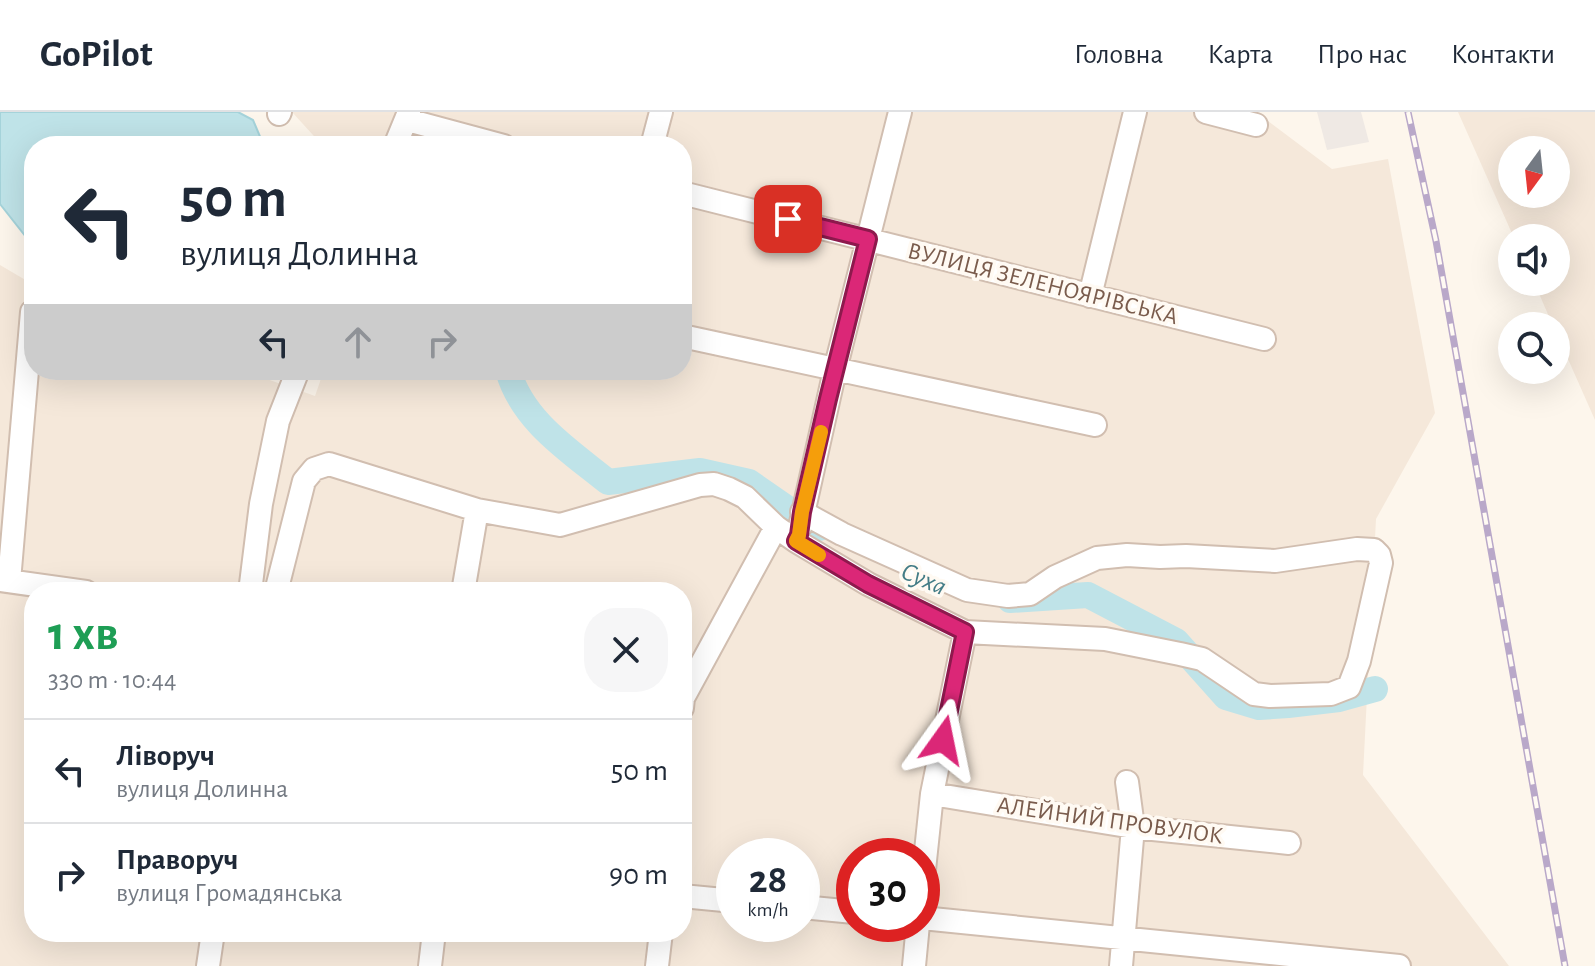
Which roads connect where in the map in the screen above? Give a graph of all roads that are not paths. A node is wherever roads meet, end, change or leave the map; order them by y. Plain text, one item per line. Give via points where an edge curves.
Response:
1 (661, 112) edge
2 (900, 112) edge
3 (1135, 112) edge
4 (1206, 112) edge
5 (408, 116) edge
6 (1256, 125) dead end
7 (399, 136) edge
8 (472, 136) edge
9 (655, 136) edge
10 (692, 195) edge
11 (868, 239) junction
12 (1090, 296) junction
13 (692, 338) edge
14 (1264, 339) dead end
15 (835, 370) junction
16 (25, 380) edge
17 (294, 380) edge
18 (1095, 425) dead end
19 (477, 510) junction
20 (802, 512) junction
21 (776, 527) junction
22 (797, 538) junction
23 (4, 580) edge
24 (251, 582) edge
25 (279, 582) edge
26 (465, 582) edge
27 (24, 583) edge
28 (965, 632) junction
29 (692, 681) edge
30 (1127, 782) dead end
31 (932, 794) junction
32 (1133, 827) junction
33 (927, 838) edge
34 (1289, 843) dead end
35 (692, 897) edge
36 (716, 899) edge
37 (940, 920) edge
38 (1124, 939) junction
39 (212, 942) edge
40 (433, 942) edge
41 (660, 942) edge
42 (916, 942) edge
43 (1300, 961) edge
44 (208, 966) edge
45 (430, 966) edge
46 (657, 966) edge
47 (914, 966) edge
48 (1121, 966) edge
49 (1399, 966) edge

1 - 9 street
2 - 11 street
3 - 12 street
4 - 6 street
5 - 7 street
5 - 8 street
10 - 11 street, ВУЛИЦЯ ЗЕЛЕНОЯРІВСЬКА
11 - 12 street, ВУЛИЦЯ ЗЕЛЕНОЯРІВСЬКА
11 - 15 street
12 - 14 street, ВУЛИЦЯ ЗЕЛЕНОЯРІВСЬКА
13 - 15 street
15 - 18 street
15 - 20 street
16 - 23 street
17 - 24 street via 275,435
19 - 21 street via 560,525 714,484 745,497
19 - 25 street via 329,464 314,469 304,481
19 - 26 street
20 - 22 street
20 - 28 street via 967,590 1008,596 1030,594 1097,558 1127,555 1275,561 1357,549 1374,550 1381,563 1359,661 1349,687 1331,694 1254,694 1191,657 1105,639
21 - 22 street
21 - 29 street
22 - 28 street via 868,584
23 - 27 street
28 - 31 street
30 - 32 street
31 - 32 street, АЛЕЙНИЙ ПРОВУЛОК
31 - 33 street
32 - 34 street, АЛЕЙНИЙ ПРОВУЛОК
32 - 38 street
35 - 36 street
37 - 38 street
38 - 43 street
38 - 48 street
39 - 44 street
40 - 45 street
41 - 46 street
42 - 47 street
43 - 49 street

